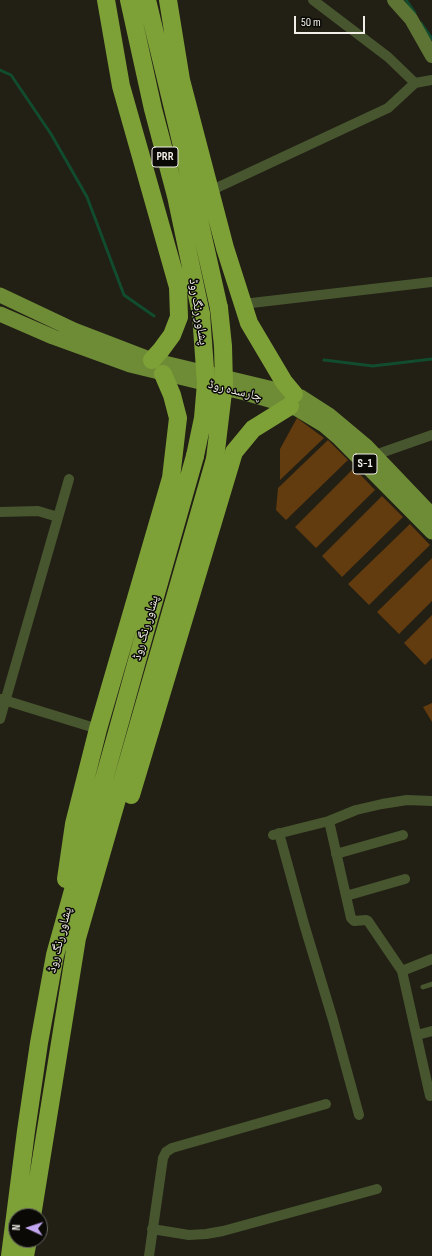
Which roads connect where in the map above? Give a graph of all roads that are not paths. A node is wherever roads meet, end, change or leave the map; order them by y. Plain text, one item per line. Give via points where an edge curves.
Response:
1 (106, 0) edge
2 (129, 0) edge
3 (147, 0) edge
4 (168, 0) edge
5 (313, 0) edge
6 (394, 0) edge
7 (432, 56) edge
8 (432, 80) edge
9 (415, 83) junction
10 (210, 191) junction
11 (432, 282) edge
12 (0, 295) edge
13 (243, 304) junction
14 (0, 314) edge
15 (152, 360) junction
16 (163, 374) junction
17 (292, 400) junction
18 (432, 435) edge
19 (375, 455) junction
20 (69, 480) dead end
21 (0, 512) edge
22 (432, 515) edge
23 (58, 517) junction
24 (432, 532) edge
25 (3, 699) edge
26 (0, 719) edge
27 (98, 729) junction
28 (432, 801) edge
29 (329, 821) junction
30 (403, 835) dead end
31 (336, 854) junction
32 (404, 879) dead end
33 (346, 896) junction
34 (77, 938) junction
35 (55, 955) junction
36 (432, 959) edge
37 (402, 972) junction
38 (432, 984) edge
39 (424, 987) dead end
40 (432, 1031) edge
41 (417, 1035) junction
42 (430, 1085) edge
43 (430, 1096) dead end
44 (326, 1104) dead end
45 (359, 1115) dead end
46 (378, 1189) dead end
47 (33, 1208) edge
48 (152, 1230) junction
49 (10, 1256) edge
50 (149, 1256) edge

1 - 15 highway via 121,86 178,287 179,317 172,335
2 - 35 highway, پشاور رنگ روڈ / PRR, bridge via 153,109 176,196 201,314 206,383 203,418 195,456
3 - 34 highway, پشاور رنگ روڈ / PRR, bridge via 219,308 224,384 214,460
4 - 10 highway via 181,80
5 - 9 street via 388,57
6 - 7 street via 411,19
8 - 9 street
9 - 10 street via 388,108
10 - 13 highway
11 - 13 street
12 - 15 main road, چارسدہ روڈ / S-1 via 74,330
13 - 17 highway via 249,323
14 - 16 main road, چارسدہ روڈ / S-1 via 52,337
15 - 17 main road, چارسدہ روڈ / S-1
16 - 17 main road, چارسدہ روڈ / S-1 via 245,393
16 - 27 highway via 178,418 171,478
17 - 19 main road, چارسدہ روڈ / S-1 via 301,397 329,415
17 - 24 main road, چارسدہ روڈ / S-1 via 348,447
17 - 34 highway via 253,429 234,452 104,885
18 - 19 street
19 - 22 main road, چارسدہ روڈ / S-1
20 - 23 street
21 - 23 street via 38,511
23 - 25 street
25 - 26 street
25 - 27 street
27 - 35 highway via 74,824
28 - 29 street via 407,800 382,804 356,810
29 - 31 street
29 - 45 street via 276,834
30 - 31 street
31 - 33 street
32 - 33 street
33 - 37 street via 351,918 368,921
34 - 47 highway, پشاور رنگ روڈ
35 - 49 highway, پشاور رنگ روڈ via 39,1043
36 - 37 street
37 - 41 street
38 - 39 lane
40 - 41 street
41 - 42 street
42 - 43 street
44 - 48 street via 172,1148 166,1152
46 - 48 street via 224,1231 189,1235
48 - 50 street

